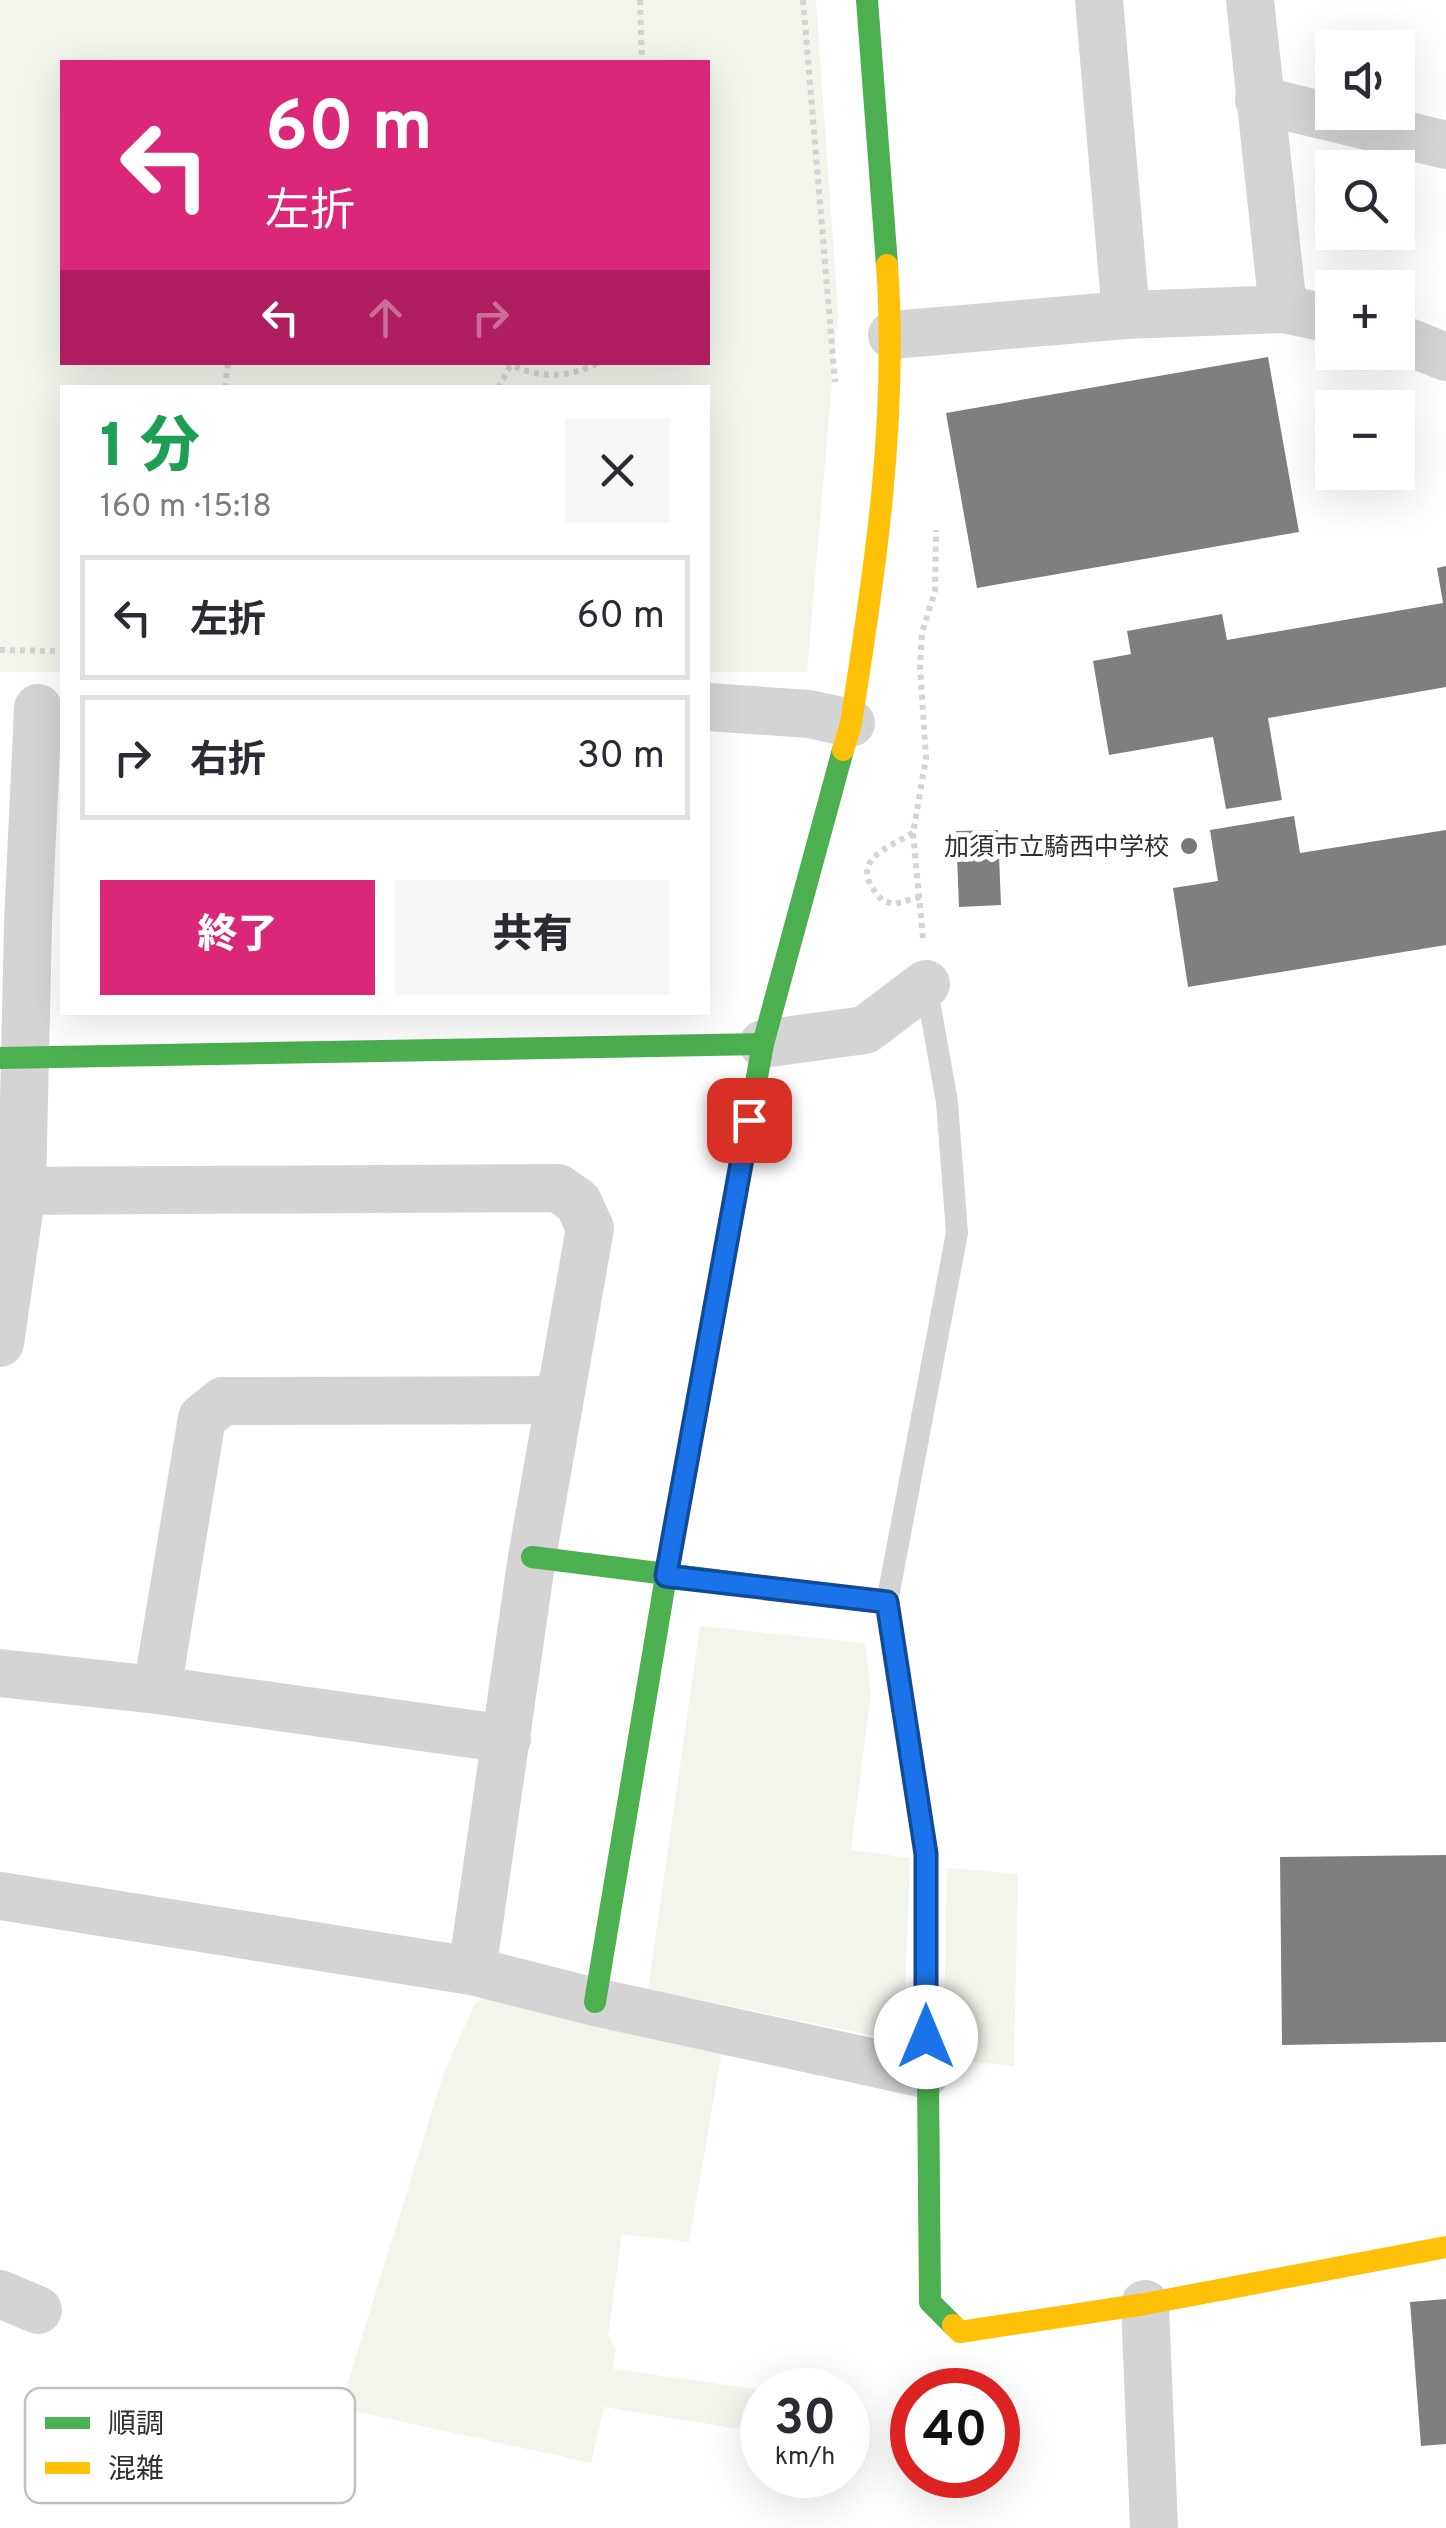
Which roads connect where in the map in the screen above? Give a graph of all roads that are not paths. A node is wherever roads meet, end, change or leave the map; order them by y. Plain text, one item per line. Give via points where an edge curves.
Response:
1 (867, 0) edge
2 (1100, 0) edge
3 (1250, 0) edge
4 (1259, 100) junction
5 (1446, 144) edge
6 (1283, 309) junction
7 (1126, 315) junction
8 (1315, 316) edge
9 (892, 335) junction
10 (1415, 345) edge
11 (1446, 357) edge
12 (710, 707) edge
13 (34, 708) edge
14 (851, 724) junction
15 (30, 922) edge
16 (926, 984) joint
17 (763, 1044) junction
18 (12, 1059) edge
19 (11, 1191) edge
20 (0, 1343) edge
21 (558, 1400) junction
22 (532, 1557) junction
23 (666, 1576) junction
24 (887, 1602) junction
25 (0, 1673) edge
26 (157, 1690) junction
27 (507, 1739) junction
28 (0, 1896) edge
29 (472, 1971) junction
30 (595, 2002) junction
31 (926, 2074) junction
32 (1446, 2247) edge
33 (1145, 2304) junction
34 (1154, 2528) edge

1 - 9 street
2 - 7 street
3 - 4 street
4 - 5 street
4 - 6 street
6 - 7 street
6 - 8 street
7 - 9 street
9 - 14 street via 881,531
10 - 11 street
12 - 14 street
13 - 15 street
14 - 17 street
15 - 18 street
16 - 17 street via 865,1030
16 - 24 lane via 948,1102 956,1234
17 - 18 street
17 - 23 street
18 - 19 street
19 - 20 street
19 - 21 street via 558,1188 578,1202 590,1228
21 - 22 street
21 - 26 street via 223,1401 202,1418
22 - 23 street
22 - 27 street
23 - 24 street
23 - 30 street
24 - 31 street via 926,1854
25 - 26 street
26 - 27 street
27 - 29 street
28 - 29 street
29 - 30 street
30 - 31 street
31 - 33 street via 930,2302 960,2332
32 - 33 street
33 - 34 street

